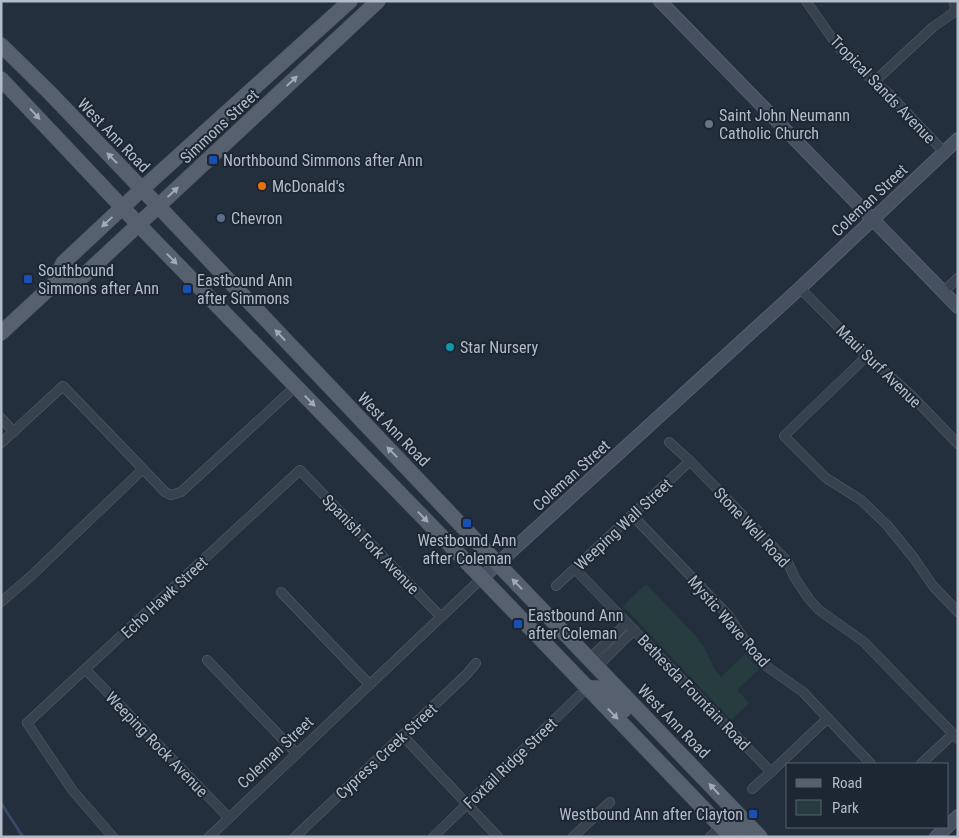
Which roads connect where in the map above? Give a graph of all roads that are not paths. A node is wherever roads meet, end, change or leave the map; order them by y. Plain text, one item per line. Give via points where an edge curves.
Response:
1 (350, 1) edge
2 (378, 1) edge
3 (660, 1) edge
4 (806, 1) edge
5 (954, 2) edge
6 (1, 45) edge
7 (1, 79) edge
8 (874, 82) junction
9 (958, 139) edge
10 (944, 152) junction
11 (142, 189) junction
12 (158, 206) junction
13 (122, 207) junction
14 (872, 219) junction
15 (138, 224) junction
16 (958, 278) edge
17 (54, 284) junction
18 (800, 288) junction
19 (943, 292) junction
20 (958, 307) edge
21 (1, 333) edge
22 (867, 356) junction
23 (312, 370) junction
24 (296, 386) junction
25 (1, 418) edge
26 (14, 432) junction
27 (3, 439) edge
28 (669, 442) dead end
29 (958, 444) edge
30 (690, 461) junction
31 (143, 469) junction
32 (300, 470) joint
33 (632, 515) junction
34 (498, 564) junction
35 (575, 569) junction
36 (482, 578) junction
37 (556, 586) dead end
38 (281, 592) dead end
39 (1, 602) edge
40 (958, 612) edge
41 (441, 617) junction
42 (627, 623) junction
43 (527, 625) junction
44 (634, 630) junction
45 (207, 660) dead end
46 (476, 663) dead end
47 (593, 663) junction
48 (85, 669) junction
49 (370, 685) junction
50 (587, 688) junction
51 (828, 718) junction
52 (403, 736) junction
53 (955, 737) edge
54 (676, 749) junction
55 (297, 754) junction
56 (870, 763) edge
57 (922, 763) edge
58 (771, 772) junction
59 (752, 789) dead end
60 (610, 802) dead end
61 (467, 804) junction
62 (229, 818) junction
63 (945, 828) edge
64 (721, 833) edge
65 (112, 837) edge
66 (209, 837) edge
67 (295, 837) edge
68 (433, 837) edge
69 (498, 837) edge
70 (573, 837) edge
71 (744, 837) edge
72 (760, 837) edge
73 (936, 837) edge

1 - 11 main road, Simmons Street
12 -> 2 main road, Simmons Street
3 - 14 street
4 - 8 street, Tropical Sands Avenue via 839,48
5 - 8 street via 953,13 933,27
11 -> 6 main road, West Ann Road
7 -> 13 main road
8 - 10 street, Tropical Sands Avenue
9 - 10 street, Coleman Street
10 - 14 street, Coleman Street
11 - 12 main road, West Ann Road
11 - 13 main road, Simmons Street
12 - 15 main road, Simmons Street
23 -> 12 main road, West Ann Road
13 - 15 main road
13 -> 17 main road, Simmons Street via 63,263
14 - 18 street, Coleman Street
14 - 19 street
15 - 17 main road, Simmons Street via 80,279
15 -> 24 main road
16 - 19 street
17 - 21 main road, Simmons Street
18 - 22 street, Maui Surf Avenue
18 - 34 street, Coleman Street
19 - 20 street
22 - 29 street, Maui Surf Avenue via 910,394
22 - 40 street via 784,436 826,478 861,500 888,525 933,586
23 - 24 main road
34 -> 23 main road, West Ann Road
24 - 31 street via 181,492 171,495 165,492
24 -> 36 main road
25 - 26 street
26 - 27 street
26 - 31 street via 64,386
28 - 30 street, Stone Well Road
30 - 33 street, Weeping Wall Street
30 - 53 street, Stone Well Road via 787,561 795,578 819,610 864,642
31 - 39 street
32 - 41 street, Spanish Fork Avenue
32 - 48 street, Echo Hawk Street
33 - 35 street, Weeping Wall Street
33 - 51 street, Mystic Wave Road via 729,616 762,663 803,692
34 - 36 street, Coleman Street
47 -> 34 main road, West Ann Road
35 - 37 street, Weeping Wall Street
35 - 42 street, Bethesda Fountain Road
36 - 41 street, Coleman Street
36 - 43 main road
38 - 49 street
41 - 49 street, Coleman Street
42 - 44 street, Bethesda Fountain Road
42 - 47 street
43 - 47 main road via 556,642 590,673
43 - 50 main road
44 - 47 street
44 - 58 street, Bethesda Fountain Road
45 - 55 street
46 - 52 street, Cypress Creek Street
47 - 54 main road, West Ann Road
48 - 62 street, Weeping Rock Avenue
48 - 65 street, Echo Hawk Street via 27,723 73,791
49 - 55 street, Coleman Street
50 - 54 main road via 601,688 607,692 653,739
50 - 61 street, Foxtail Ridge Street
50 -> 64 main road
51 - 56 street, Mystic Wave Road
51 - 58 street
52 - 61 street
52 - 67 street, Cypress Creek Street
53 - 57 street
72 -> 54 main road, West Ann Road
55 - 62 street, Coleman Street
58 - 59 street
60 - 70 street
61 - 68 street, Foxtail Ridge Street
61 - 69 street
62 - 66 street, Coleman Street
63 - 73 street
64 - 71 main road via 726,824

